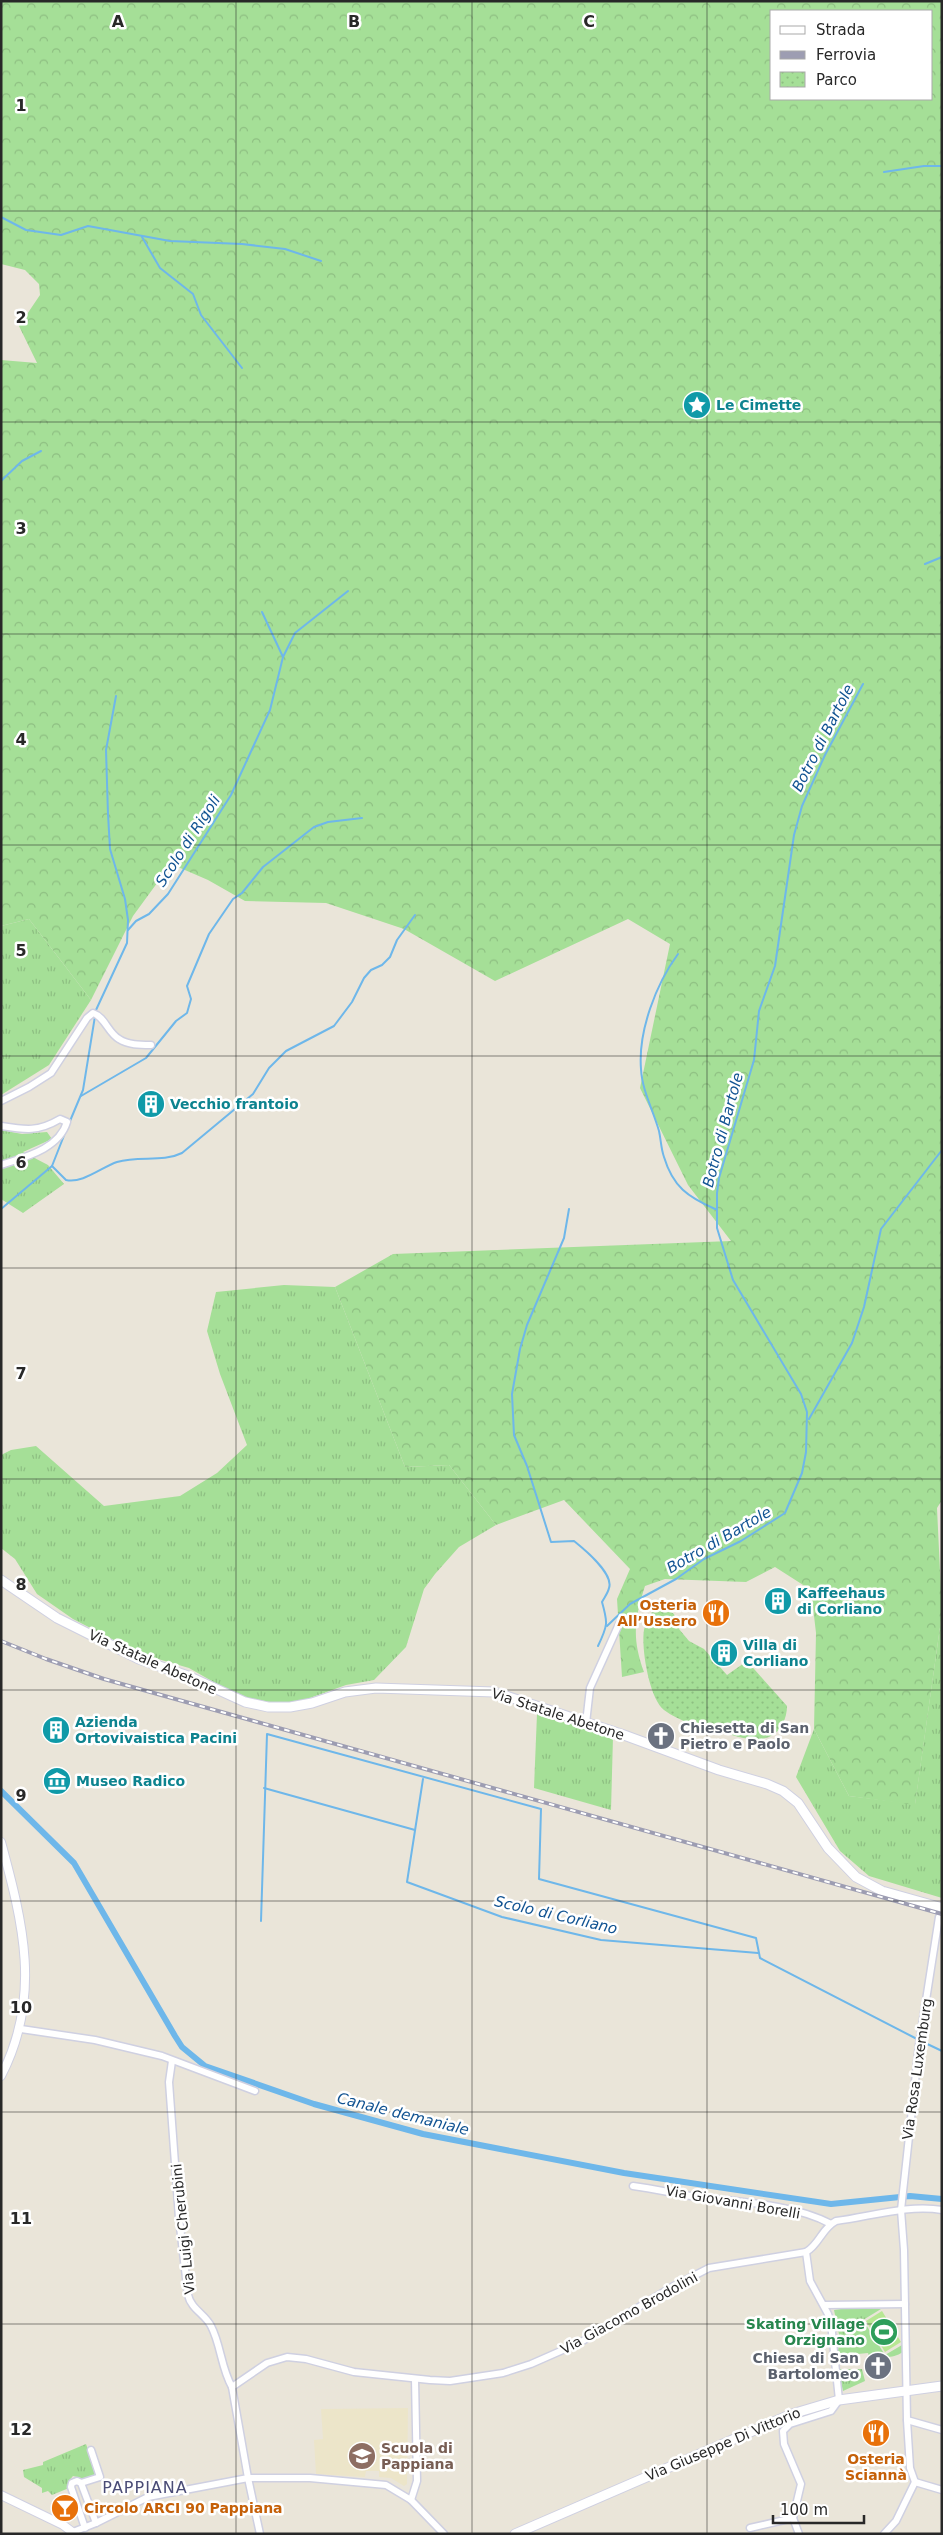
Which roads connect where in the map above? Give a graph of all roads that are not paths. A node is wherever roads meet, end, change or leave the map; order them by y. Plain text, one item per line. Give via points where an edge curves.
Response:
1 (151, 1045) dead end
2 (1, 1101) edge
3 (1, 1126) edge
4 (1, 1165) edge
5 (1, 1580) edge
6 (619, 1624) dead end
7 (586, 1723) junction
8 (1, 1842) edge
9 (941, 1913) edge
10 (21, 2029) junction
11 (172, 2061) junction
12 (1, 2076) edge
13 (255, 2091) dead end
14 (633, 2186) dead end
15 (901, 2210) junction
16 (942, 2210) edge
17 (831, 2224) junction
18 (806, 2252) junction
19 (904, 2304) junction
20 (824, 2305) junction
21 (415, 2379) junction
22 (232, 2386) junction
23 (942, 2386) edge
24 (906, 2391) junction
25 (839, 2400) junction
26 (907, 2420) junction
27 (942, 2430) edge
28 (91, 2450) dead end
29 (248, 2478) junction
30 (915, 2482) junction
31 (81, 2484) junction
32 (942, 2490) edge
33 (1, 2495) edge
34 (411, 2500) junction
35 (793, 2518) junction
36 (96, 2524) junction
37 (84, 2528) junction
38 (750, 2528) dead end
39 (74, 2533) edge
40 (260, 2534) edge
41 (444, 2534) edge
42 (514, 2534) edge
43 (799, 2534) edge
44 (884, 2534) edge

1 - 2 street via 117,1039 93,1013 51,1073
3 - 4 street via 30,1130 46,1127 60,1118 67,1122 58,1139
5 - 7 main road, Via Statale Abetone via 57,1618 139,1659 188,1676 245,1702 290,1707 345,1692 376,1688 483,1691
6 - 7 street via 590,1688
7 - 9 main road, Via Statale Abetone via 777,1787 805,1811 828,1848 856,1877 882,1892
8 - 10 street via 24,1941 25,2001
9 - 15 street, Via Rosa Luxemburg via 920,2041
10 - 11 street via 94,2040
10 - 12 street
11 - 13 street
11 - 22 street, Via Luigi Cherubini via 169,2082 188,2295 192,2306 211,2325
14 - 17 street, Via Giovanni Borelli via 794,2212 820,2217
15 - 16 street
15 - 17 street
15 - 19 street
17 - 18 street
18 - 20 street via 810,2281
18 - 21 street, Via Giacomo Brodolini via 703,2271 581,2342 512,2370 450,2381
19 - 20 street
19 - 24 street
20 - 25 street via 831,2324
21 - 22 street, Via Giacomo Brodolini via 354,2372 287,2356 267,2363
21 - 34 street via 418,2481
22 - 29 street
23 - 24 main road, Via Giuseppe Di Vittorio
24 - 25 main road, Via Giuseppe Di Vittorio
24 - 26 street
25 - 35 street via 831,2411 790,2424 783,2431 784,2444 801,2484
25 - 42 main road, Via Giuseppe Di Vittorio via 781,2418
26 - 27 street
26 - 30 street via 910,2468
28 - 31 street via 100,2477
29 - 34 street via 373,2482 386,2485
29 - 36 street via 148,2497
29 - 40 street
30 - 32 street
30 - 44 street via 896,2521
31 - 36 street
31 - 37 street via 77,2481 71,2487
33 - 39 street
34 - 41 street
35 - 38 street
35 - 43 street
36 - 37 street
37 - 39 street

